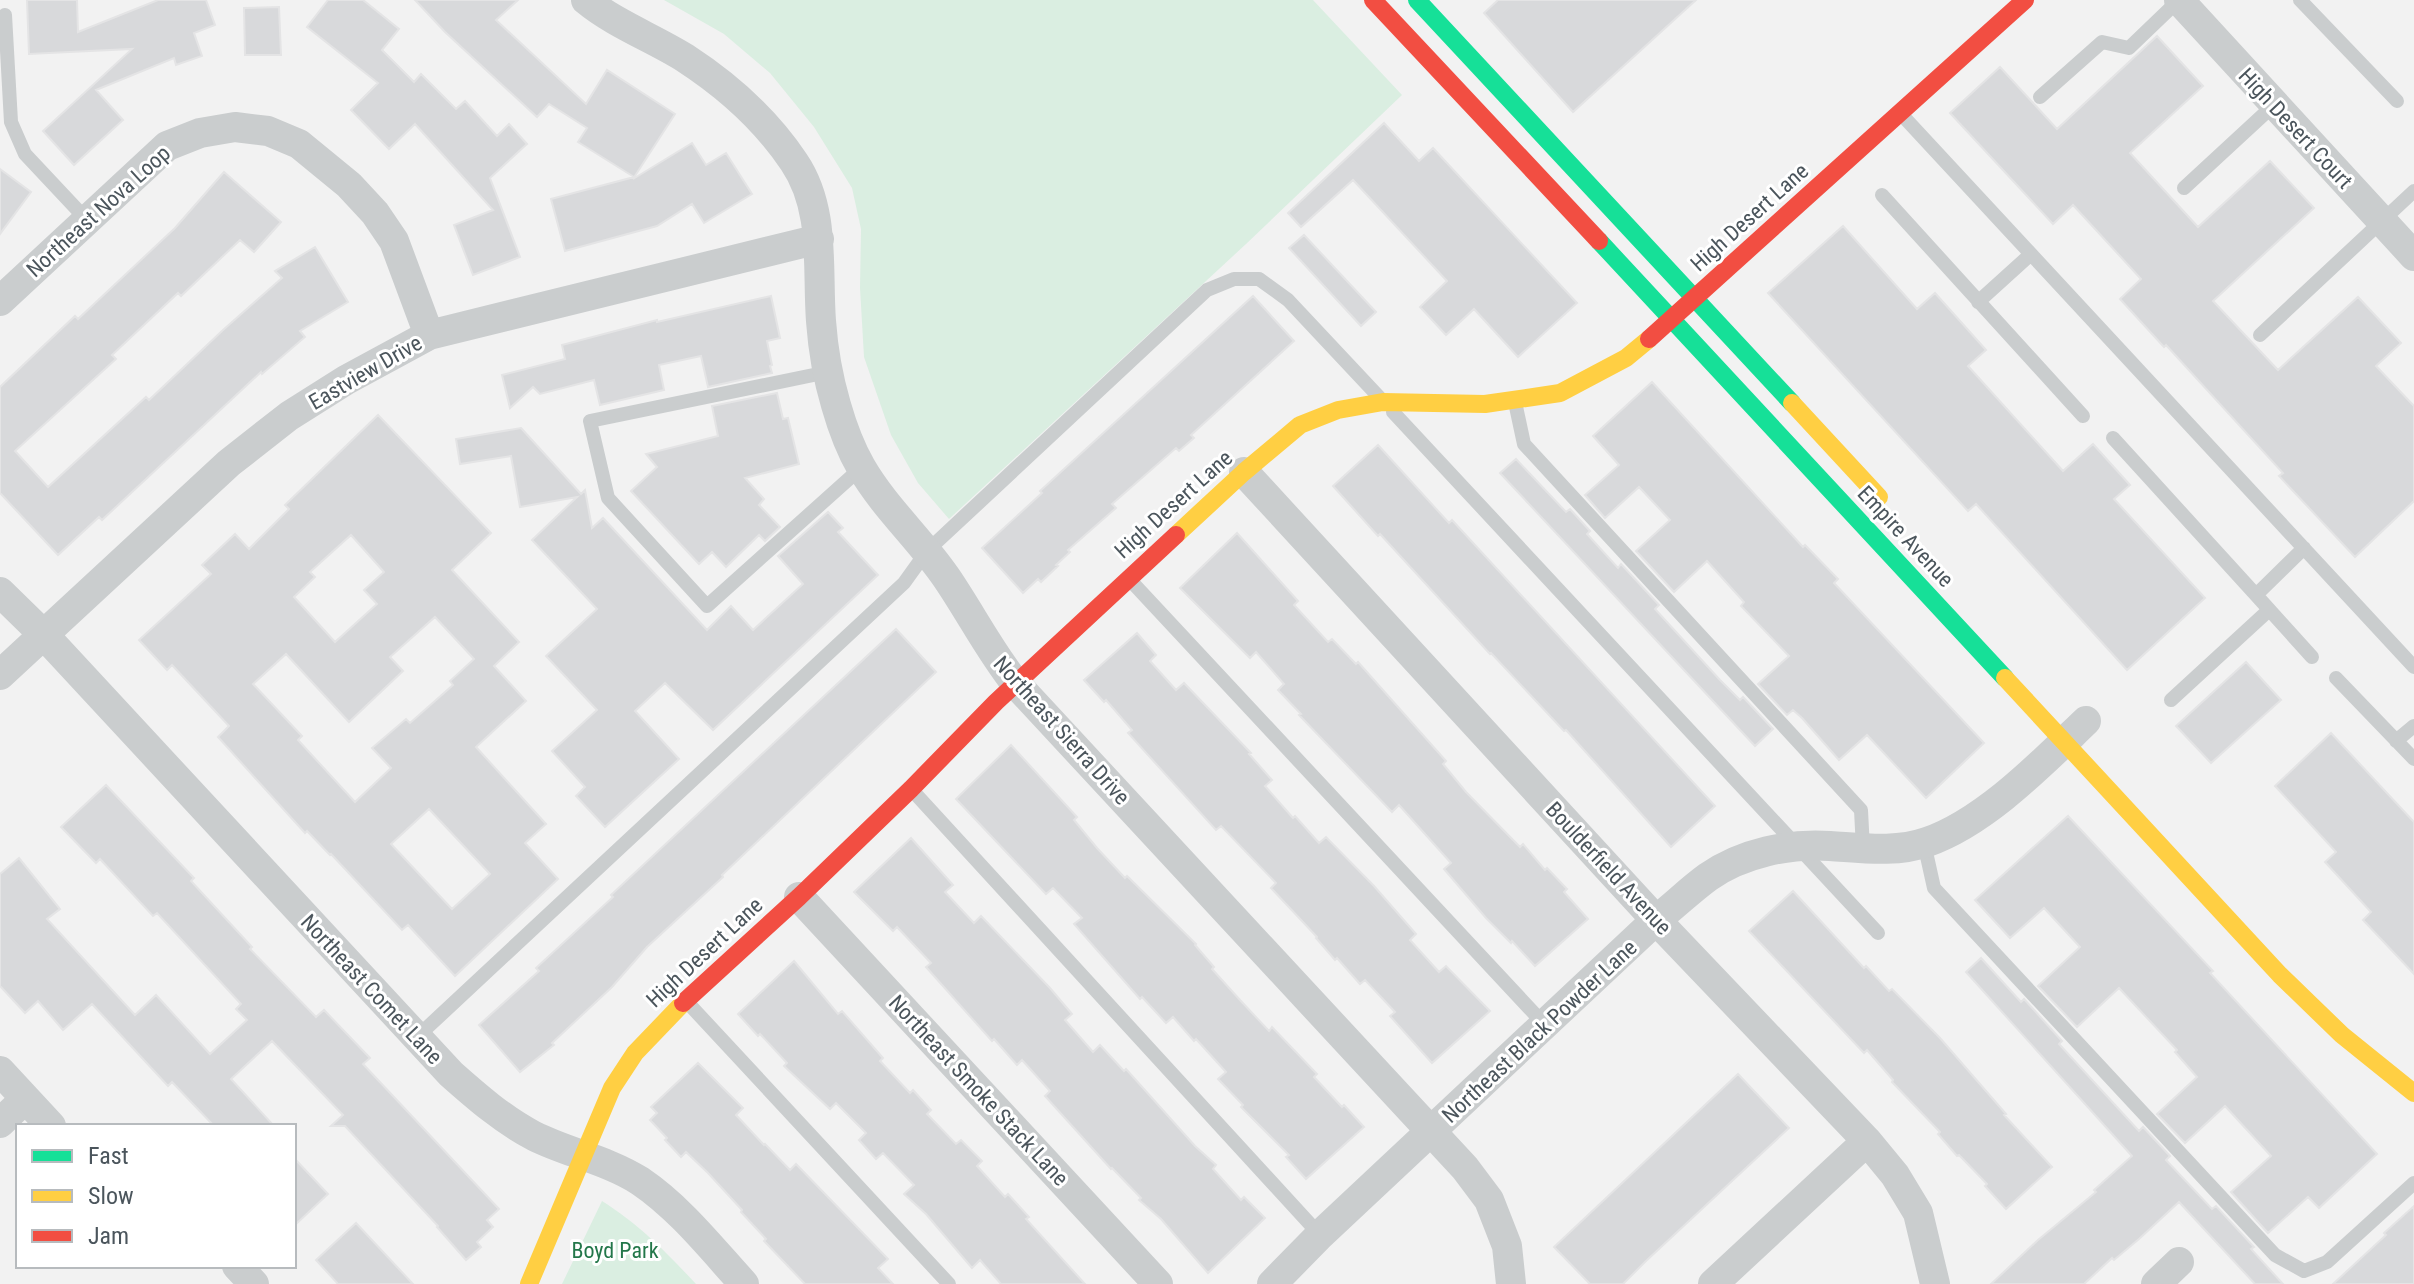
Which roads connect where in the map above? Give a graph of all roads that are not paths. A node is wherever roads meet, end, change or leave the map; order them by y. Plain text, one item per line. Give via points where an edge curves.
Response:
1 (586, 0) edge
2 (1373, 0) edge
3 (2179, 0) edge
4 (2300, 0) edge
5 (1421, 2) edge
6 (2019, 2) edge
7 (5, 15) dead end
8 (2040, 97) dead end
9 (2397, 101) dead end
10 (2275, 104) junction
11 (1899, 112) junction
12 (2184, 188) dead end
13 (2414, 191) edge
14 (1882, 195) dead end
15 (86, 219) junction
16 (2381, 220) junction
17 (819, 239) junction
18 (2031, 254) junction
19 (2414, 256) edge
20 (1696, 298) junction
21 (0, 301) edge
22 (1978, 302) junction
23 (1673, 319) junction
24 (429, 335) junction
25 (2260, 335) dead end
26 (828, 372) junction
27 (1514, 399) junction
28 (1383, 402) junction
29 (2083, 416) dead end
30 (2113, 438) dead end
31 (861, 468) junction
32 (1244, 472) junction
33 (1890, 508) dead end
34 (2304, 548) junction
35 (927, 551) junction
36 (1128, 578) junction
37 (0, 592) edge
38 (2256, 595) junction
39 (2269, 610) junction
40 (44, 635) junction
41 (2312, 657) dead end
42 (2414, 667) edge
43 (0, 675) edge
44 (2336, 678) dead end
45 (1016, 684) junction
46 (2171, 700) dead end
47 (2414, 726) edge
48 (2081, 727) junction
49 (2396, 741) junction
50 (2414, 759) edge
51 (911, 789) junction
52 (1924, 843) junction
53 (1798, 846) junction
54 (1863, 849) junction
55 (799, 897) junction
56 (1656, 920) junction
57 (1878, 933) dead end
58 (685, 1001) junction
59 (1546, 1025) junction
60 (417, 1037) junction
61 (0, 1071) edge
62 (2414, 1093) edge
63 (25, 1099) junction
64 (0, 1123) edge
65 (49, 1124) edge
66 (1432, 1131) junction
67 (1867, 1141) junction
68 (582, 1155) junction
69 (2414, 1183) edge
70 (1320, 1235) junction
71 (2179, 1262) dead end
72 (239, 1268) edge
73 (254, 1284) edge
74 (529, 1284) edge
75 (744, 1284) edge
76 (949, 1284) edge
77 (1158, 1284) edge
78 (1272, 1284) edge
79 (1511, 1284) edge
80 (1713, 1284) edge
81 (1935, 1284) edge
82 (2156, 1284) edge

1 - 17 street, Northeast Sierra Drive via 685,58 764,122 796,165 812,199
2 - 23 main road, Empire Avenue
3 - 8 lane via 2129,48 2102,42
3 - 10 street, High Desert Court
4 - 9 lane
5 - 20 main road, Empire Avenue
6 - 11 main road, High Desert Lane
7 - 15 lane via 11,122 25,154
10 - 12 lane
10 - 16 street, High Desert Court
11 - 18 lane
11 - 20 main road, High Desert Lane
13 - 16 lane
14 - 22 lane
15 - 21 street, Northeast Nova Loop
15 - 24 street, Northeast Nova Loop via 167,146 235,127 268,131 299,144 375,213 394,241
16 - 19 street, High Desert Court
16 - 25 lane
17 - 24 street, Eastview Drive
17 - 26 street, Northeast Sierra Drive
18 - 22 lane
18 - 34 lane
20 - 23 main road, High Desert Lane
20 - 33 main road, Empire Avenue
22 - 29 lane
23 - 27 main road, High Desert Lane via 1626,358 1560,393
23 - 48 main road, Empire Avenue
24 - 40 street, Eastview Drive via 277,425
26 - 31 street, Northeast Sierra Drive
26 - 31 lane via 590,421 608,498 707,606
27 - 28 main road, High Desert Lane via 1485,404
27 - 54 lane via 1524,444 1861,810
28 - 32 main road, High Desert Lane via 1338,410 1300,425
28 - 35 lane via 1288,300 1259,279 1234,279 1207,290
28 - 53 lane
30 - 38 lane
31 - 35 street, Northeast Sierra Drive
32 - 36 main road, High Desert Lane
32 - 56 street, Boulderfield Avenue
34 - 38 lane
34 - 42 lane
35 - 45 street, Northeast Sierra Drive
35 - 60 lane via 904,583
36 - 45 main road, High Desert Lane
36 - 59 lane
37 - 40 street
38 - 39 lane
39 - 41 lane
39 - 46 lane
40 - 43 street, Eastview Drive
40 - 60 street, Northeast Comet Lane
44 - 49 lane
45 - 51 main road, High Desert Lane
45 - 66 street, Northeast Sierra Drive
47 - 49 lane
48 - 52 street, Northeast Black Powder Lane via 1991,805 1957,830
48 - 62 main road, Empire Avenue via 2314,1010
49 - 50 lane
51 - 55 main road, High Desert Lane
51 - 70 lane
52 - 54 street, Northeast Black Powder Lane
52 - 69 lane via 1934,888 2275,1255 2304,1271 2327,1262
53 - 54 street, Northeast Black Powder Lane
53 - 56 street, Northeast Black Powder Lane via 1750,856 1710,876
53 - 57 lane
55 - 58 main road, High Desert Lane
55 - 77 street, Northeast Smoke Stack Lane
56 - 59 street, Northeast Black Powder Lane
56 - 67 street, Boulderfield Avenue
58 - 68 main road, High Desert Lane via 635,1053 612,1088
58 - 76 lane
59 - 66 street, Northeast Black Powder Lane
60 - 68 street, Northeast Comet Lane via 495,1113 535,1137
61 - 63 street
63 - 64 street
63 - 65 street
66 - 70 street, Northeast Black Powder Lane
66 - 79 street, Northeast Sierra Drive via 1489,1200 1507,1246
67 - 80 street
67 - 81 street, Boulderfield Avenue via 1918,1213
68 - 74 main road, High Desert Lane
68 - 75 street, Northeast Comet Lane via 641,1182 678,1213
70 - 78 street, Northeast Black Powder Lane
71 - 82 street
72 - 73 street

